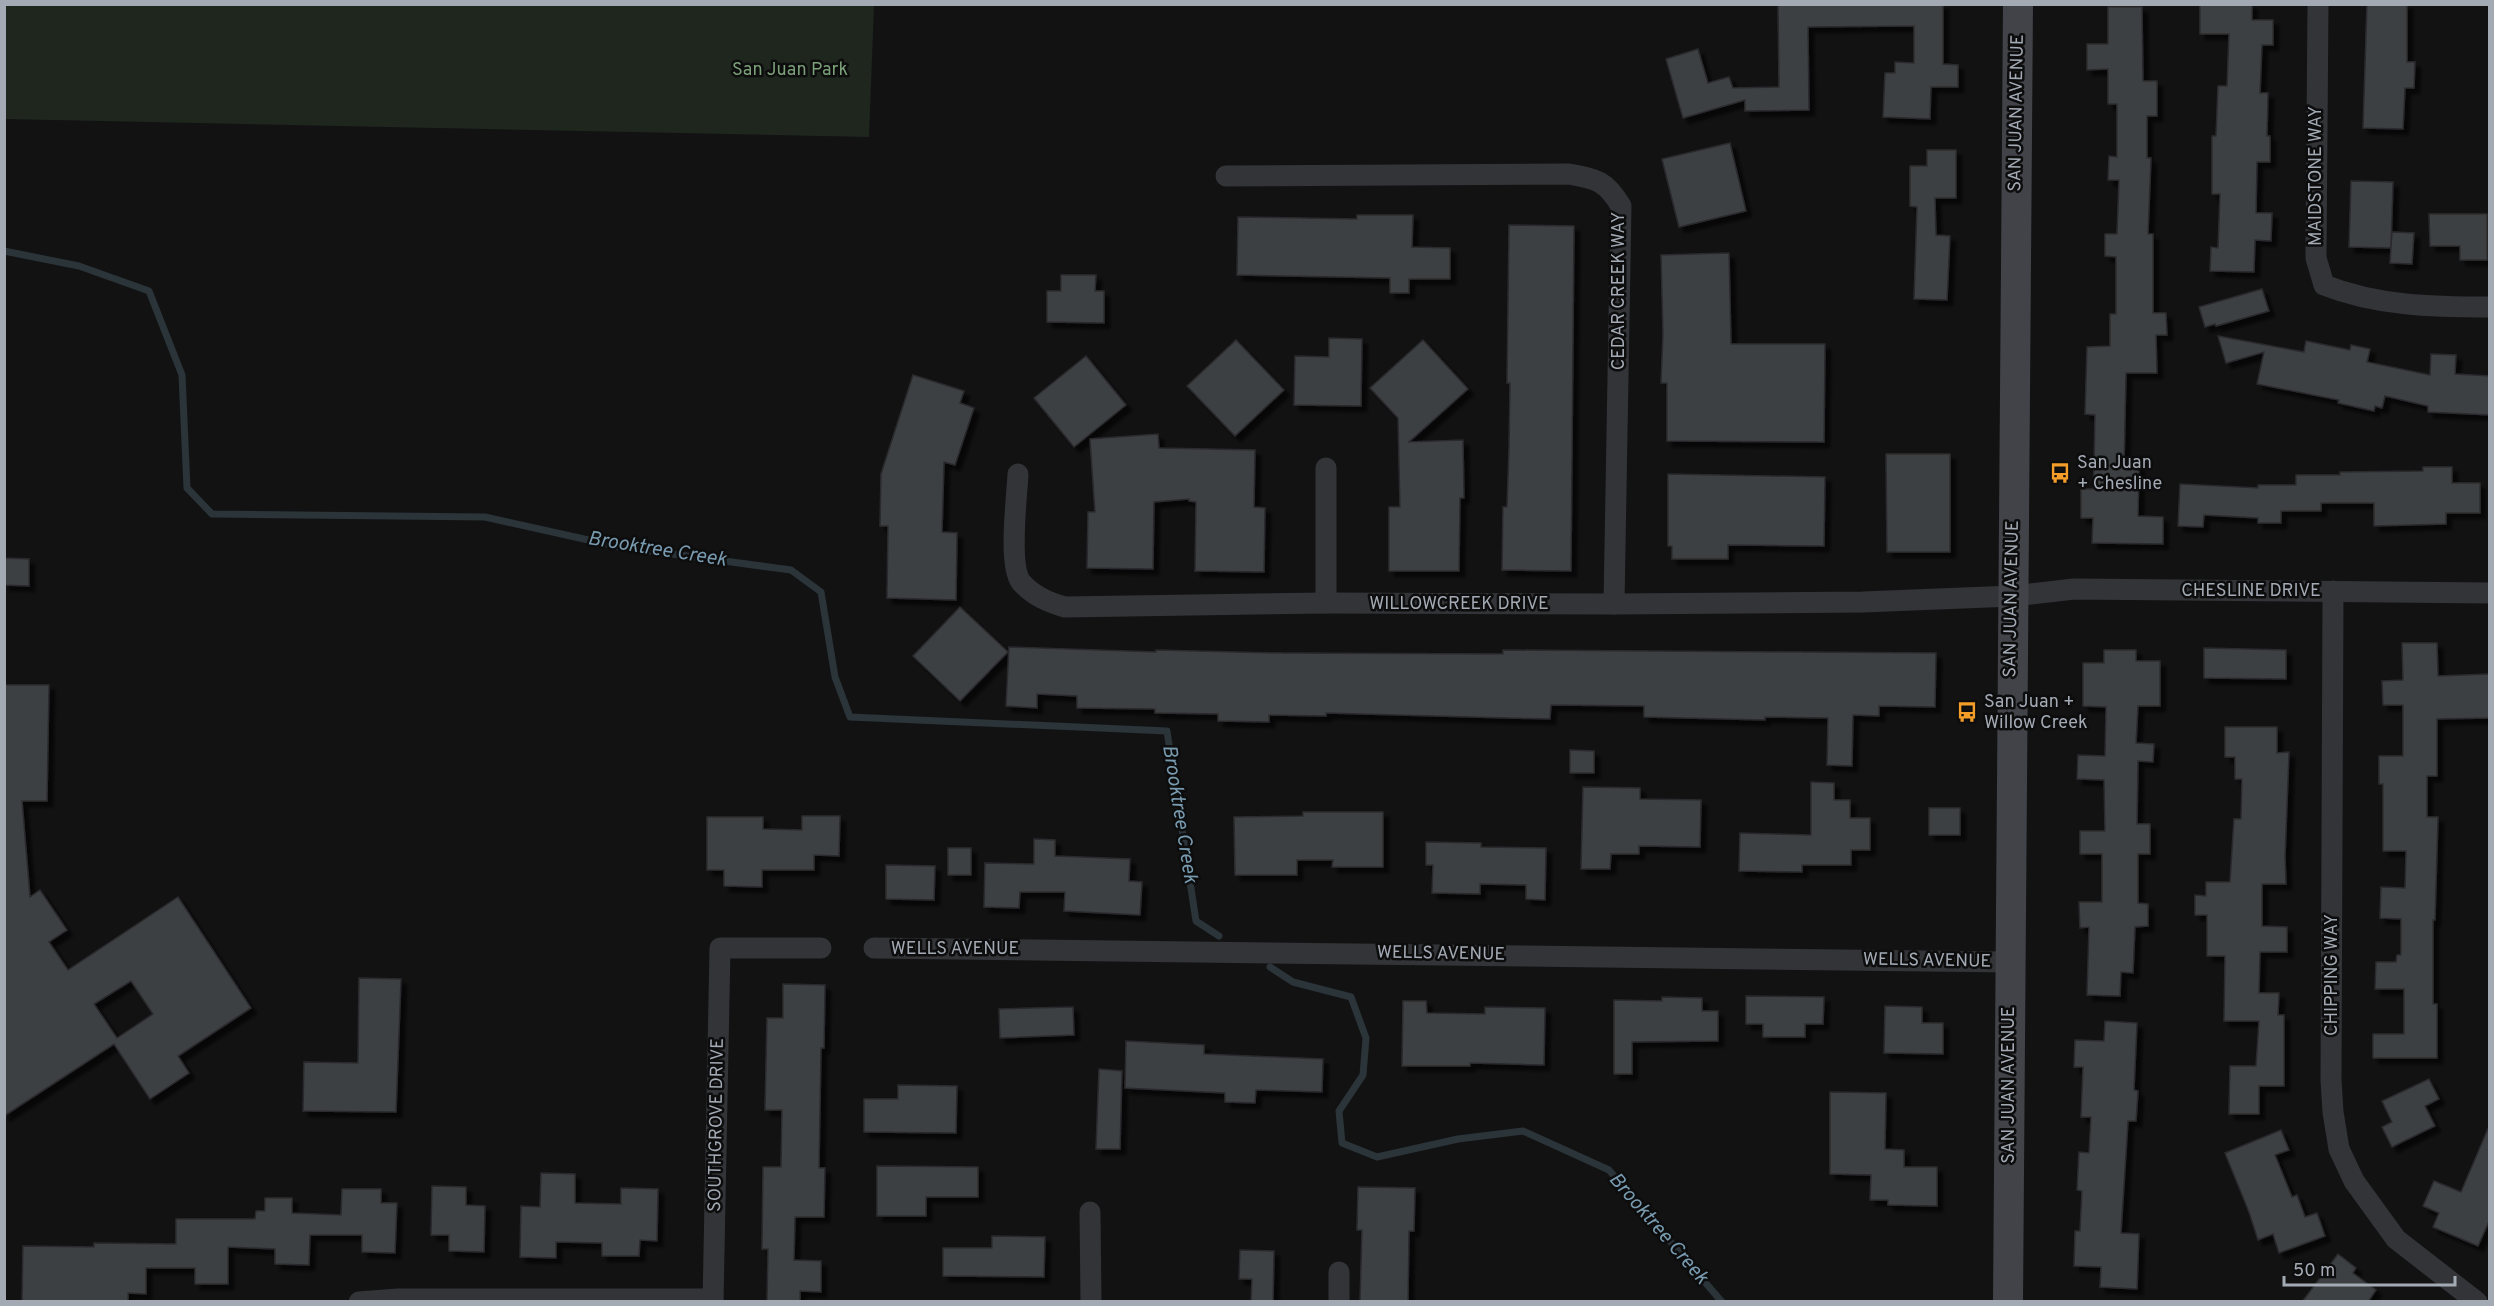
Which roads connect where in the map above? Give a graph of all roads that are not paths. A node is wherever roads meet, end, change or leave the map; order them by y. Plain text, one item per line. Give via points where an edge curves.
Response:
1 (2018, 4) edge
2 (2318, 4) edge
3 (1226, 176) dead end
4 (2490, 307) edge
5 (1326, 468) dead end
6 (1018, 474) dead end
7 (2333, 591) junction
8 (2490, 593) edge
9 (2013, 596) junction
10 (1326, 603) junction
11 (1614, 604) junction
12 (821, 948) dead end
13 (874, 948) dead end
14 (2009, 962) junction
15 (1090, 1212) dead end
16 (1339, 1272) dead end
17 (398, 1300) edge
18 (713, 1300) edge
19 (359, 1302) edge
20 (1090, 1302) edge
21 (1339, 1302) edge
22 (2008, 1302) edge
23 (2477, 1302) edge

1 - 9 main road, SAN JUAN AVENUE
2 - 4 street, MAIDSTONE WAY via 2316,258 2324,285 2378,301
3 - 11 street, CEDAR CREEK WAY via 1569,174 1596,178 1611,189 1621,206
5 - 10 street
6 - 10 street, WILLOWCREEK DRIVE via 1014,557 1020,581 1048,603 1065,607
7 - 8 street, CHESLINE DRIVE
7 - 9 street, CHESLINE DRIVE via 2074,589
7 - 23 street, CHIPPING WAY via 2331,1080 2339,1149 2354,1181 2396,1239
9 - 11 street, WILLOWCREEK DRIVE
9 - 14 main road, SAN JUAN AVENUE
10 - 11 street, WILLOWCREEK DRIVE
12 - 18 street, SOUTHGROVE DRIVE via 720,948
13 - 14 street, WELLS AVENUE
14 - 22 main road, SAN JUAN AVENUE
15 - 20 street
16 - 21 street
17 - 18 street
17 - 19 street

